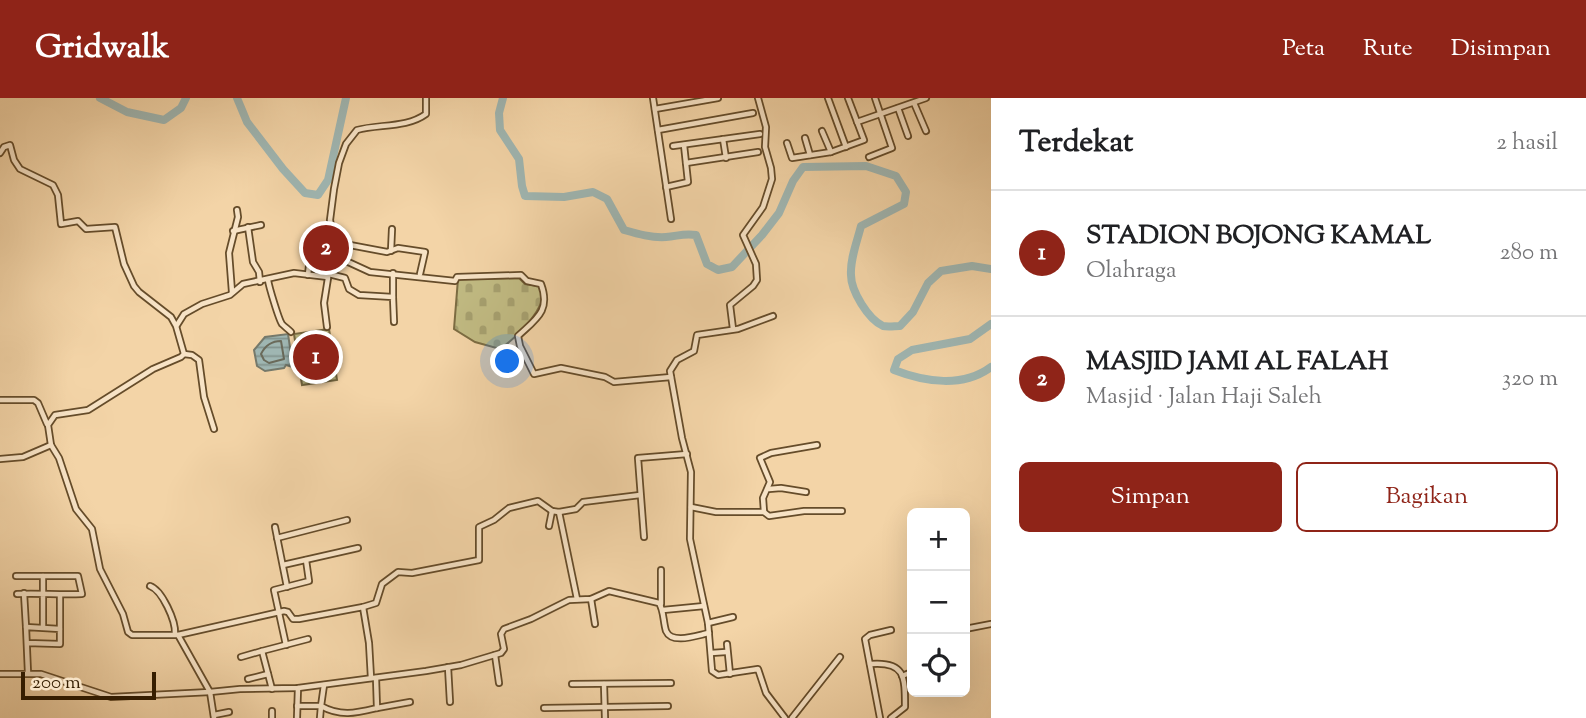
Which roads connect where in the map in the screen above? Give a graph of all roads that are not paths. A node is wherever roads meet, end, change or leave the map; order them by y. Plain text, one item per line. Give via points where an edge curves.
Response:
1 (426, 98) edge
2 (653, 98) edge
3 (677, 98) edge
4 (719, 98) edge
5 (758, 98) edge
6 (828, 98) edge
7 (848, 98) edge
8 (875, 98) edge
9 (926, 98) edge
10 (914, 103) junction
11 (678, 105) junction
12 (898, 108) junction
13 (655, 109) junction
14 (753, 113) dead end
15 (880, 114) junction
16 (857, 122) junction
17 (658, 130) junction
18 (822, 131) dead end
19 (926, 131) dead end
20 (760, 134) dead end
21 (908, 136) dead end
22 (805, 138) dead end
23 (723, 139) junction
24 (787, 143) dead end
25 (684, 145) junction
26 (673, 146) dead end
27 (846, 147) junction
28 (758, 152) dead end
29 (831, 152) junction
30 (0, 153) edge
31 (810, 155) junction
32 (869, 157) dead end
33 (726, 158) junction
34 (686, 163) junction
35 (666, 187) junction
36 (237, 210) dead end
37 (671, 219) dead end
38 (261, 225) dead end
39 (247, 227) junction
40 (391, 229) dead end
41 (233, 231) junction
42 (312, 238) dead end
43 (334, 242) junction
44 (391, 251) junction
45 (333, 255) junction
46 (393, 274) junction
47 (420, 274) dead end
48 (308, 275) junction
49 (328, 276) junction
50 (268, 280) junction
51 (260, 282) junction
52 (232, 293) junction
53 (393, 297) junction
54 (773, 316) dead end
55 (394, 322) dead end
56 (176, 326) junction
57 (327, 327) dead end
58 (733, 329) junction
59 (291, 332) dead end
60 (184, 354) junction
61 (671, 377) junction
62 (0, 400) edge
63 (47, 425) junction
64 (214, 429) dead end
65 (51, 445) junction
66 (817, 446) dead end
67 (687, 454) junction
68 (0, 459) edge
69 (769, 489) junction
70 (806, 492) dead end
71 (640, 495) junction
72 (691, 507) junction
73 (552, 511) junction
74 (842, 511) dead end
75 (559, 512) junction
76 (764, 512) junction
77 (347, 520) dead end
78 (549, 526) dead end
79 (275, 527) dead end
80 (644, 537) dead end
81 (278, 538) junction
82 (358, 548) dead end
83 (306, 560) junction
84 (283, 565) junction
85 (661, 570) dead end
86 (16, 576) dead end
87 (43, 576) junction
88 (150, 586) dead end
89 (288, 587) junction
90 (24, 593) junction
91 (17, 594) dead end
92 (43, 594) junction
93 (60, 595) junction
94 (577, 599) junction
95 (591, 599) junction
96 (704, 606) junction
97 (363, 607) junction
98 (662, 608) junction
99 (278, 612) junction
100 (733, 617) dead end
101 (708, 623) junction
102 (595, 624) dead end
103 (991, 624) edge
104 (26, 627) junction
105 (43, 627) junction
106 (970, 628) edge
107 (60, 629) junction
108 (891, 630) dead end
109 (709, 633) junction
110 (177, 635) junction
111 (308, 639) dead end
112 (27, 643) junction
113 (727, 644) dead end
114 (286, 645) junction
115 (262, 651) junction
116 (726, 652) junction
117 (710, 653) junction
118 (495, 655) junction
119 (241, 657) dead end
120 (840, 657) dead end
121 (870, 664) junction
122 (448, 667) junction
123 (28, 673) junction
124 (0, 674) edge
125 (268, 674) junction
126 (730, 674) junction
127 (907, 674) edge
128 (902, 676) junction
129 (373, 678) junction
130 (248, 679) dead end
131 (499, 683) dead end
132 (671, 683) dead end
133 (572, 684) dead end
134 (604, 684) junction
135 (324, 685) junction
136 (298, 688) junction
137 (272, 690) junction
138 (210, 692) junction
139 (410, 702) dead end
140 (450, 702) dead end
141 (298, 706) junction
142 (321, 706) junction
143 (604, 706) junction
144 (668, 706) dead end
145 (377, 708) junction
146 (544, 708) dead end
147 (272, 711) dead end
148 (229, 712) dead end
149 (214, 716) edge
150 (353, 716) edge
151 (272, 718) edge
152 (297, 718) edge
153 (320, 718) edge
154 (605, 718) edge
155 (785, 718) edge
156 (792, 718) edge
157 (880, 718) edge
158 (891, 718) edge

1 - 43 street via 426,114 418,119 357,130 351,137 339,163 333,194 330,220
2 - 13 street
3 - 11 street
4 - 11 street
5 - 58 street via 772,174 763,206 743,235 757,268 757,280 730,305
6 - 27 street
7 - 16 street
8 - 15 street
9 - 10 street
10 - 12 street
10 - 19 street
11 - 13 street
12 - 15 street
12 - 21 street
13 - 17 street
14 - 17 street
15 - 16 street
15 - 32 street via 892,148
16 - 27 street via 864,140
17 - 35 street
18 - 29 street
20 - 23 street
22 - 31 street
23 - 25 street
23 - 33 street
24 - 31 street via 792,158
25 - 26 street
25 - 34 street
27 - 29 street
28 - 33 street
29 - 31 street
30 - 56 street via 10,145 20,169 53,185 61,224 78,220 86,229 115,226 136,289 168,313
33 - 34 street
34 - 35 street via 688,182
35 - 37 street
36 - 41 street
38 - 39 street
39 - 41 street
39 - 51 street
40 - 44 street
41 - 52 street via 229,253
42 - 48 street
43 - 44 street
43 - 45 street
44 - 47 street via 425,252
45 - 46 street via 370,272
45 - 49 street
46 - 53 street
46 - 61 street via 455,281 457,277 522,275 541,284 546,298 541,314 518,336 534,374 561,368 605,376 614,382
48 - 49 street
48 - 50 street via 294,273
49 - 53 street via 344,277 349,289 359,295
49 - 57 street
50 - 51 street
50 - 59 street via 281,324
51 - 52 street via 243,284
52 - 56 street via 184,314
53 - 55 street
54 - 58 street
56 - 60 street
58 - 61 street via 697,335 694,351 673,363
60 - 63 street via 92,408 57,414
60 - 64 street via 199,360
61 - 67 street
62 - 63 street via 34,400
63 - 65 street
65 - 68 street via 23,457
65 - 110 street via 76,509 91,526 100,569 129,634
66 - 69 street via 762,456
67 - 71 street via 638,458
67 - 72 street
69 - 70 street
69 - 76 street
71 - 75 street via 583,502 576,509
71 - 80 street
72 - 76 street
72 - 96 street via 690,539
73 - 75 street
73 - 78 street
73 - 97 street via 538,501 509,508 480,527 479,560 398,572 382,584 376,603
74 - 76 street via 769,516
75 - 94 street
77 - 81 street
79 - 81 street
81 - 84 street
82 - 83 street
83 - 84 street
83 - 89 street via 309,581
84 - 89 street
85 - 98 street
86 - 87 street
87 - 92 street
87 - 93 street via 78,576 82,594
88 - 110 street via 158,590 172,615
89 - 99 street via 274,590
90 - 91 street
90 - 92 street
90 - 104 street
92 - 93 street
92 - 105 street
93 - 107 street
94 - 95 street
94 - 118 street via 504,629 504,649
95 - 98 street via 612,590 656,601
95 - 102 street
96 - 98 street
96 - 101 street
97 - 99 street via 299,619
97 - 129 street
98 - 109 street via 670,637
99 - 110 street
99 - 114 street
100 - 101 street
101 - 109 street
103 - 106 street
104 - 105 street
104 - 112 street
105 - 107 street
107 - 112 street via 63,644
108 - 121 street via 866,638
109 - 117 street
110 - 138 street
111 - 114 street
112 - 123 street
113 - 116 street
114 - 115 street
115 - 119 street
115 - 125 street
116 - 117 street
116 - 126 street
117 - 126 street via 713,672
118 - 122 street
118 - 131 street
120 - 156 street
121 - 128 street via 893,665
121 - 157 street
122 - 129 street
122 - 140 street
123 - 124 street
123 - 138 street via 111,697
125 - 130 street
125 - 137 street
126 - 155 street via 758,669 766,693
127 - 128 street
128 - 158 street via 905,707
129 - 135 street
129 - 145 street
132 - 134 street
133 - 134 street
134 - 143 street
135 - 136 street
135 - 142 street
136 - 137 street
136 - 141 street
137 - 138 street
138 - 149 street
139 - 145 street
141 - 142 street
141 - 152 street
142 - 150 street
142 - 153 street
143 - 144 street
143 - 146 street
143 - 154 street
145 - 150 street
147 - 151 street
148 - 149 street

